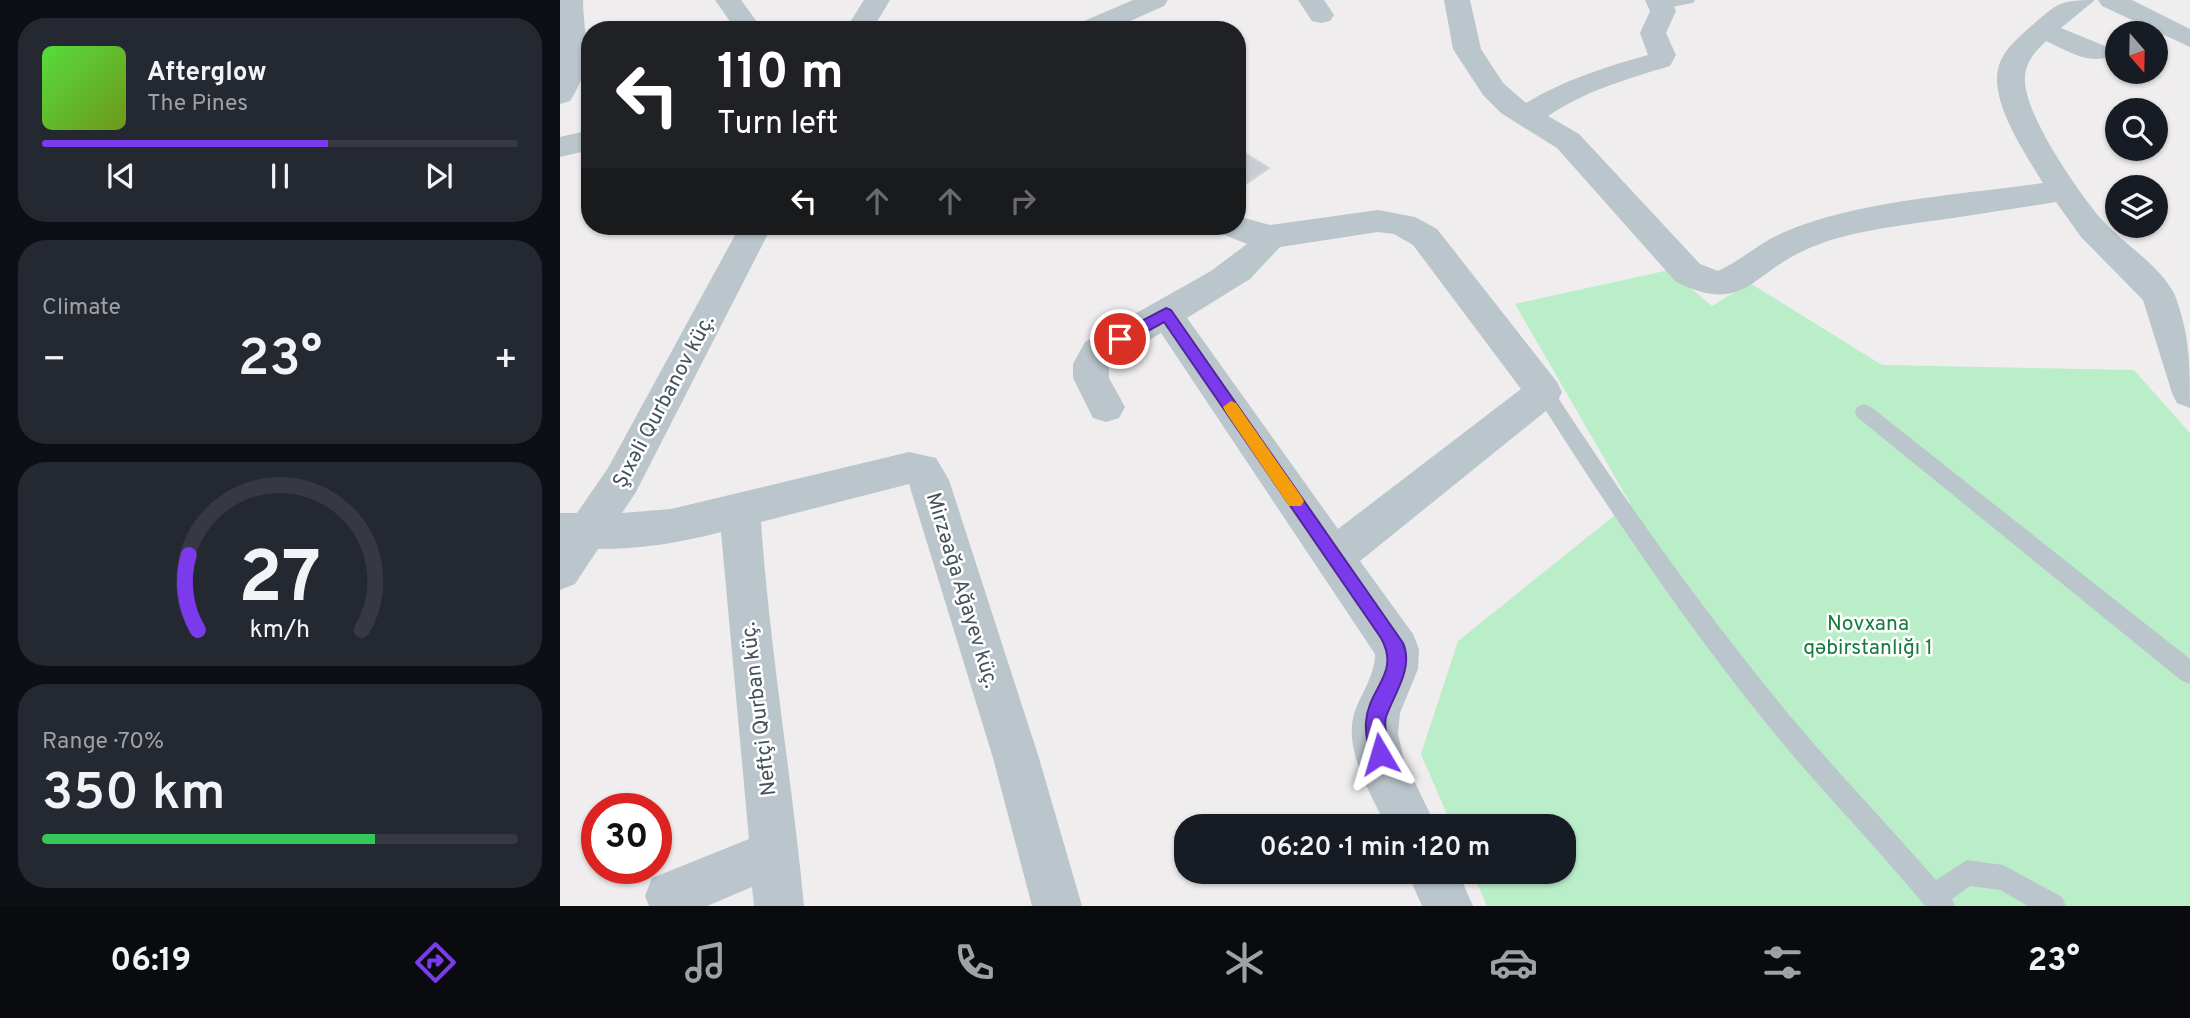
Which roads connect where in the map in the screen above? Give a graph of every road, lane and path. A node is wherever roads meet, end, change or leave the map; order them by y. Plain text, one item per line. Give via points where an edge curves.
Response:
1 (570, 0) edge
2 (728, 0) edge
3 (877, 0) edge
4 (1155, 0) edge
5 (1457, 0) edge
6 (1688, 0) edge
7 (2082, 0) edge
8 (2111, 0) edge
9 (1659, 3) edge
10 (743, 21) edge
11 (864, 21) edge
12 (1107, 21) edge
13 (2044, 31) junction
14 (2190, 39) edge
15 (2095, 52) dead end
16 (1654, 63) junction
17 (1677, 84) dead end
18 (560, 95) edge
19 (1527, 116) junction
20 (581, 141) edge
21 (560, 147) edge
22 (2064, 190) junction
23 (1246, 231) edge
24 (751, 235) edge
25 (1270, 237) junction
26 (1166, 314) junction
27 (1544, 392) junction
28 (2190, 393) edge
29 (1107, 407) dead end
30 (1864, 412) dead end
31 (740, 511) junction
32 (574, 531) edge
33 (1334, 557) junction
34 (560, 571) edge
35 (2190, 673) edge
36 (1407, 814) edge
37 (776, 853) junction
38 (1438, 884) edge
39 (670, 896) dead end
40 (1938, 901) edge
41 (779, 906) edge
42 (1057, 906) edge
43 (1448, 906) edge
44 (2053, 906) edge

1 - 18 street via 576,54 574,71
2 - 10 street
3 - 11 street
4 - 12 street
5 - 19 street via 1466,50 1493,89
6 - 9 lane
7 - 13 street
8 - 14 street
9 - 16 street via 1662,16 1653,33 1662,55
13 - 15 street
13 - 22 street via 2016,57 2011,86 2020,113
16 - 17 street
16 - 19 street via 1600,78
19 - 22 street via 1568,141 1688,272 1719,284 1791,243 1835,228
20 - 21 street
22 - 28 street via 2091,228 2151,285
23 - 25 street
24 - 32 street, Şıxəli Qurbanov küç. via 635,456
25 - 26 street via 1251,260
25 - 27 street via 1378,221 1412,227 1425,237
26 - 29 street via 1098,352 1091,364 1091,378
26 - 33 street
27 - 33 street
27 - 40 lane via 1714,640
30 - 35 lane
31 - 32 street, Mirzəağa Ağayev küç. via 639,531
31 - 37 street, Neftçi Qurban küç. via 749,636
31 - 42 street, Mirzəağa Ağayev küç. via 909,468 922,470 929,480 1016,758
32 - 34 street, Şıxəli Qurbanov küç.
33 - 36 street via 1397,649 1398,662 1375,721 1375,735
37 - 39 street
37 - 41 street, Neftçi Qurban küç.
38 - 43 street
40 - 44 lane via 1968,873 2003,878

